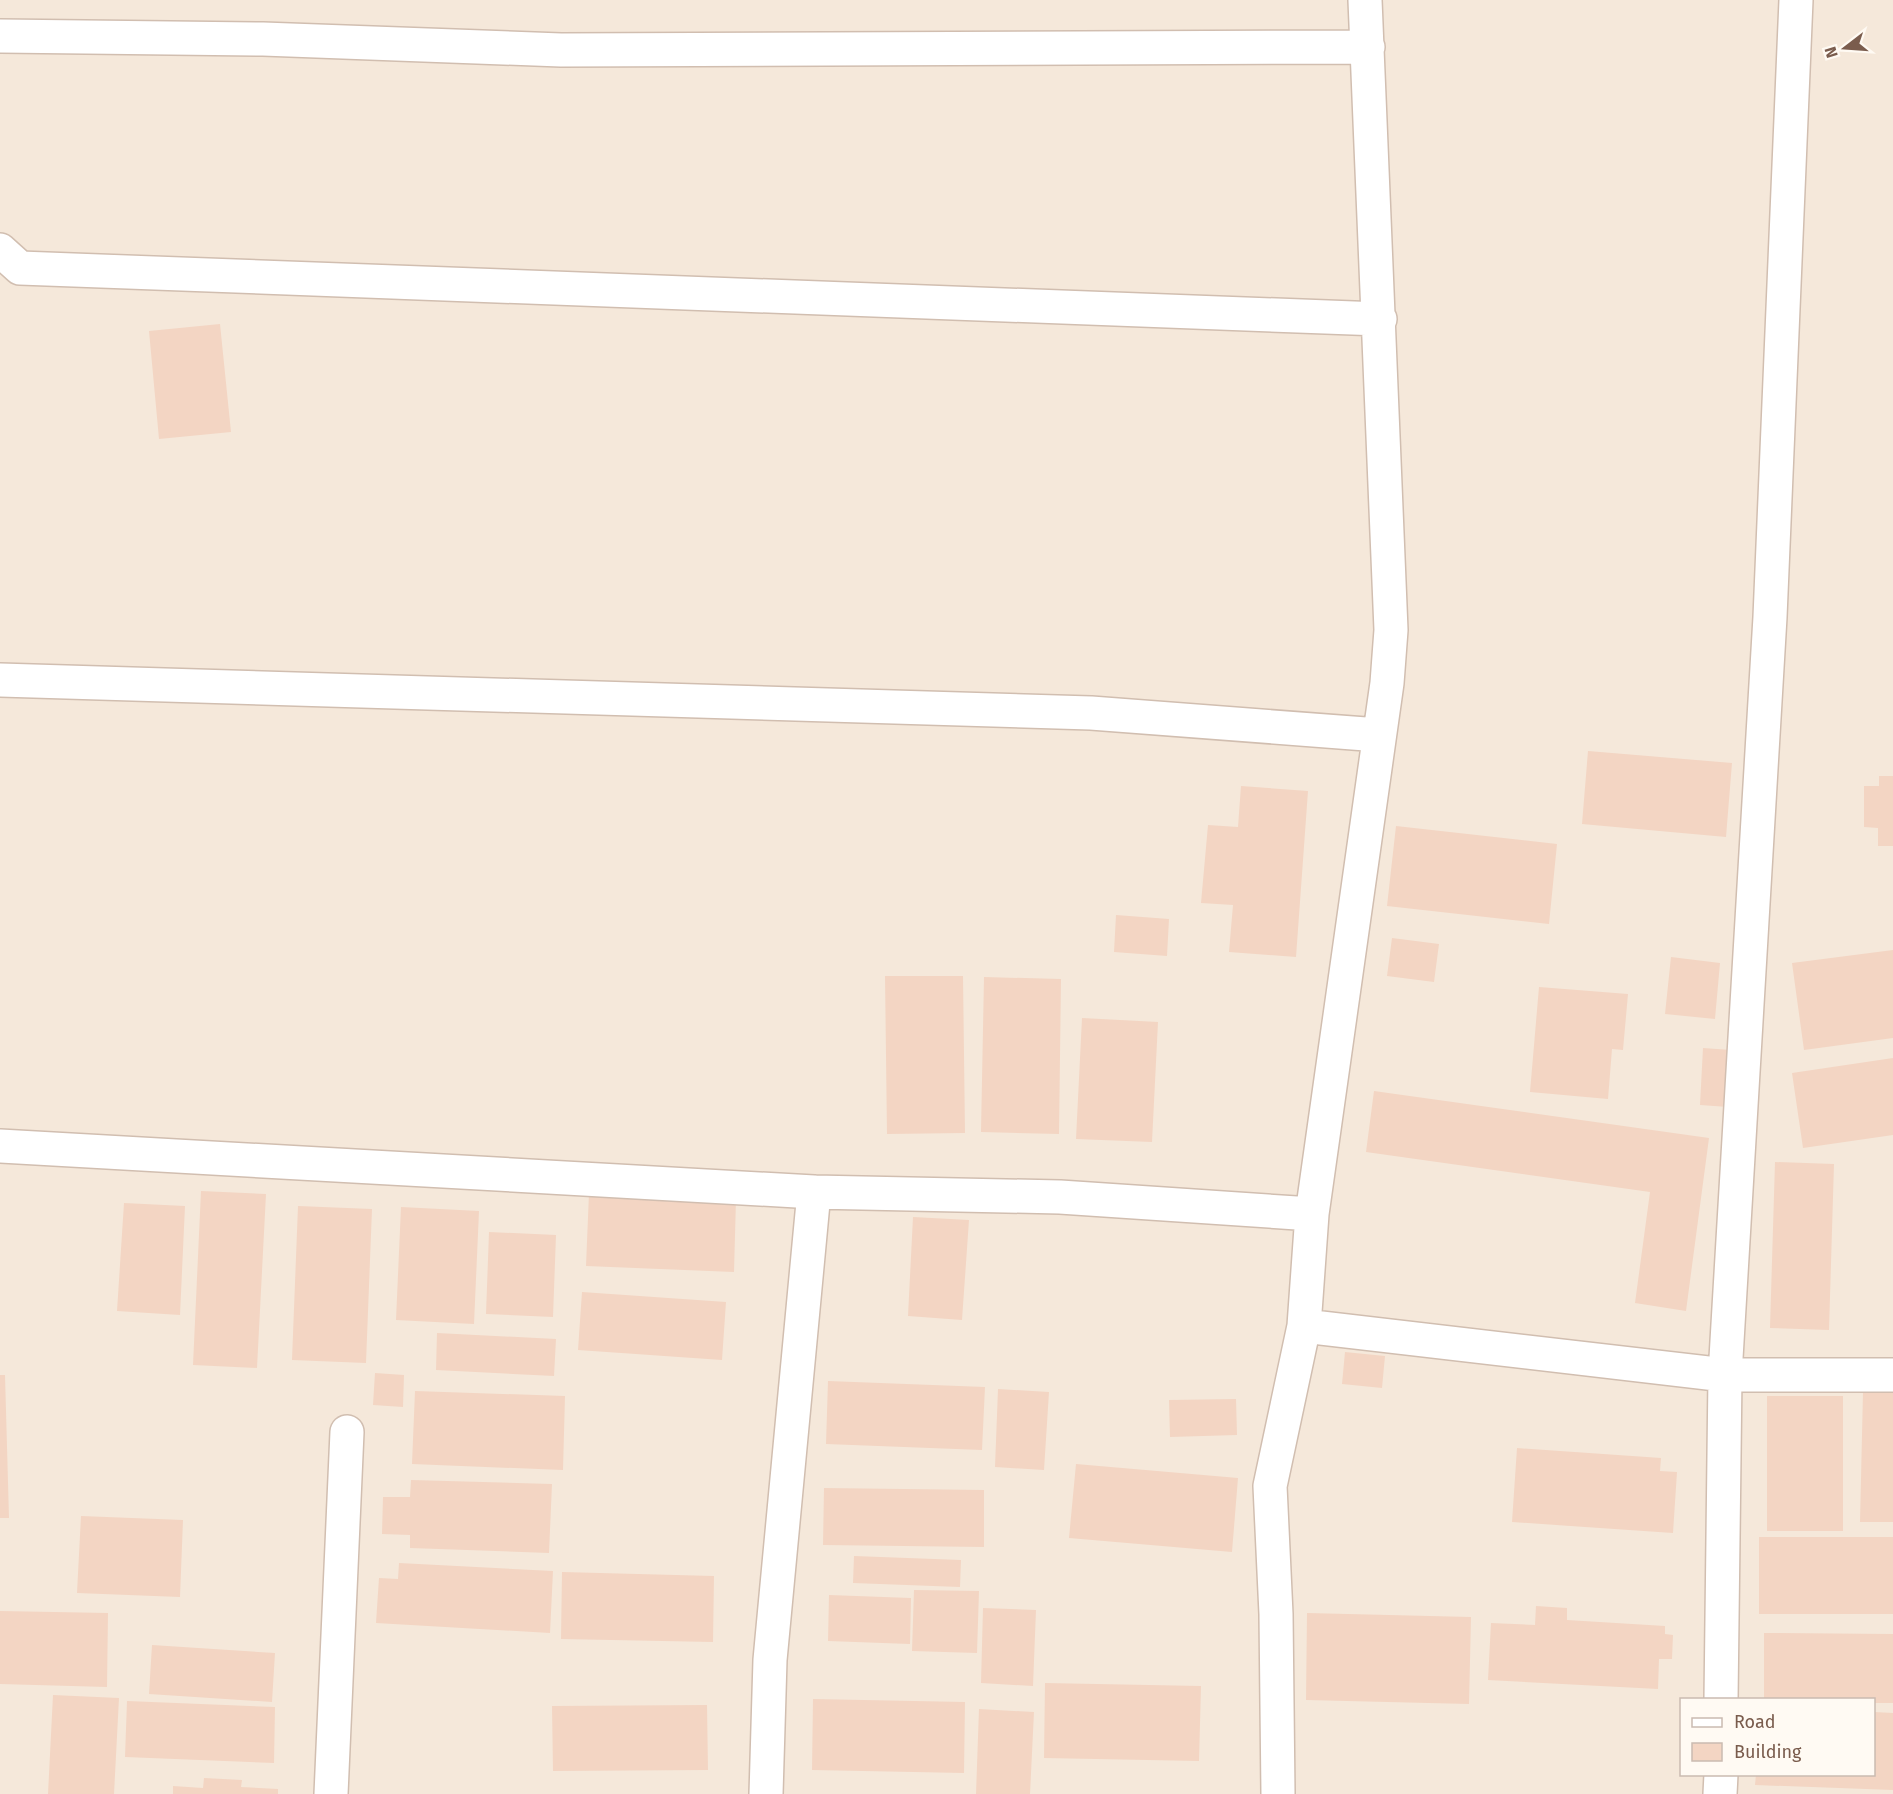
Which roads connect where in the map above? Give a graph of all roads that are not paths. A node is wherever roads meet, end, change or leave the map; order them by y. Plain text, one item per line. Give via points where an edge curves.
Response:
1 (1365, 0) edge
2 (1796, 0) edge
3 (0, 36) edge
4 (1368, 47) junction
5 (0, 250) edge
6 (1380, 319) junction
7 (0, 680) edge
8 (1379, 735) junction
9 (0, 1146) edge
10 (814, 1192) junction
11 (1312, 1214) junction
12 (1304, 1326) junction
13 (1725, 1375) junction
14 (1893, 1375) edge
15 (347, 1432) dead end
16 (1721, 1698) edge
17 (1721, 1776) edge
18 (331, 1794) edge
19 (766, 1794) edge
20 (1278, 1794) edge
21 (1720, 1794) edge

1 - 4 street
2 - 13 street via 1769,629
3 - 4 street via 263,39 561,50
4 - 6 street
5 - 6 street via 20,268
6 - 8 street via 1391,630
7 - 8 street via 1090,713
8 - 11 street
9 - 10 street
10 - 11 street via 1060,1197
10 - 19 street via 770,1660
11 - 12 street
12 - 13 street
12 - 20 street via 1270,1486
13 - 14 street
13 - 16 street
15 - 18 street
17 - 21 street

